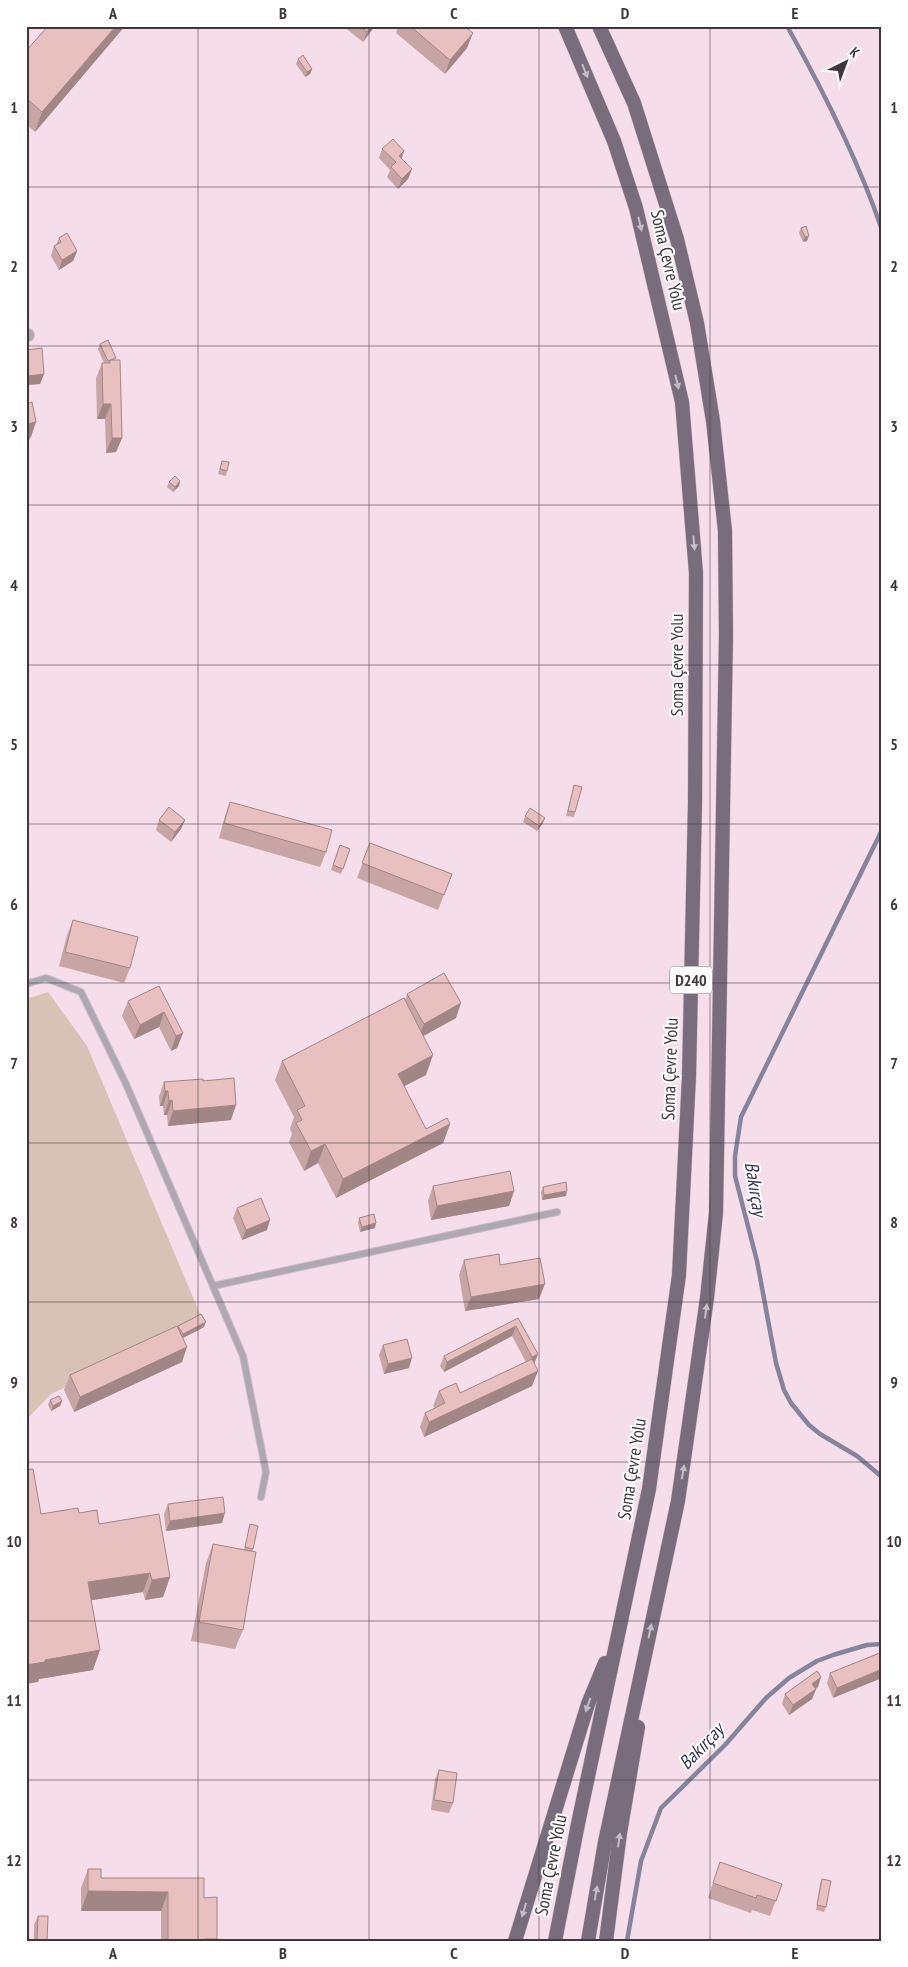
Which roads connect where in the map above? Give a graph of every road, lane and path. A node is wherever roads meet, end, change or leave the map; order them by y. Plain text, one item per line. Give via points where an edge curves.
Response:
1 (565, 26) edge
2 (599, 26) edge
3 (26, 984) edge
4 (557, 1212) dead end
5 (213, 1286) junction
6 (261, 1497) dead end
7 (619, 1627) junction
8 (643, 1665) junction
9 (515, 1941) edge
10 (555, 1941) edge
11 (588, 1941) edge
12 (606, 1941) edge

1 -> 7 highway, Soma Çevre Yolu / D240 via 614,140 636,208 682,402 696,573 689,1076 679,1275 650,1489
8 -> 2 highway, Soma Çevre Yolu / D240 via 678,1501 716,1213 725,531 713,421 697,323 677,239 634,103
3 - 5 lane via 46,978 81,992 126,1084
4 - 5 lane
5 - 6 lane via 243,1356 266,1472
7 -> 9 highway via 588,1704
7 - 10 highway, Soma Çevre Yolu / D240
11 -> 8 highway, Soma Çevre Yolu / D240 via 605,1842
12 -> 8 highway via 620,1833 638,1732

